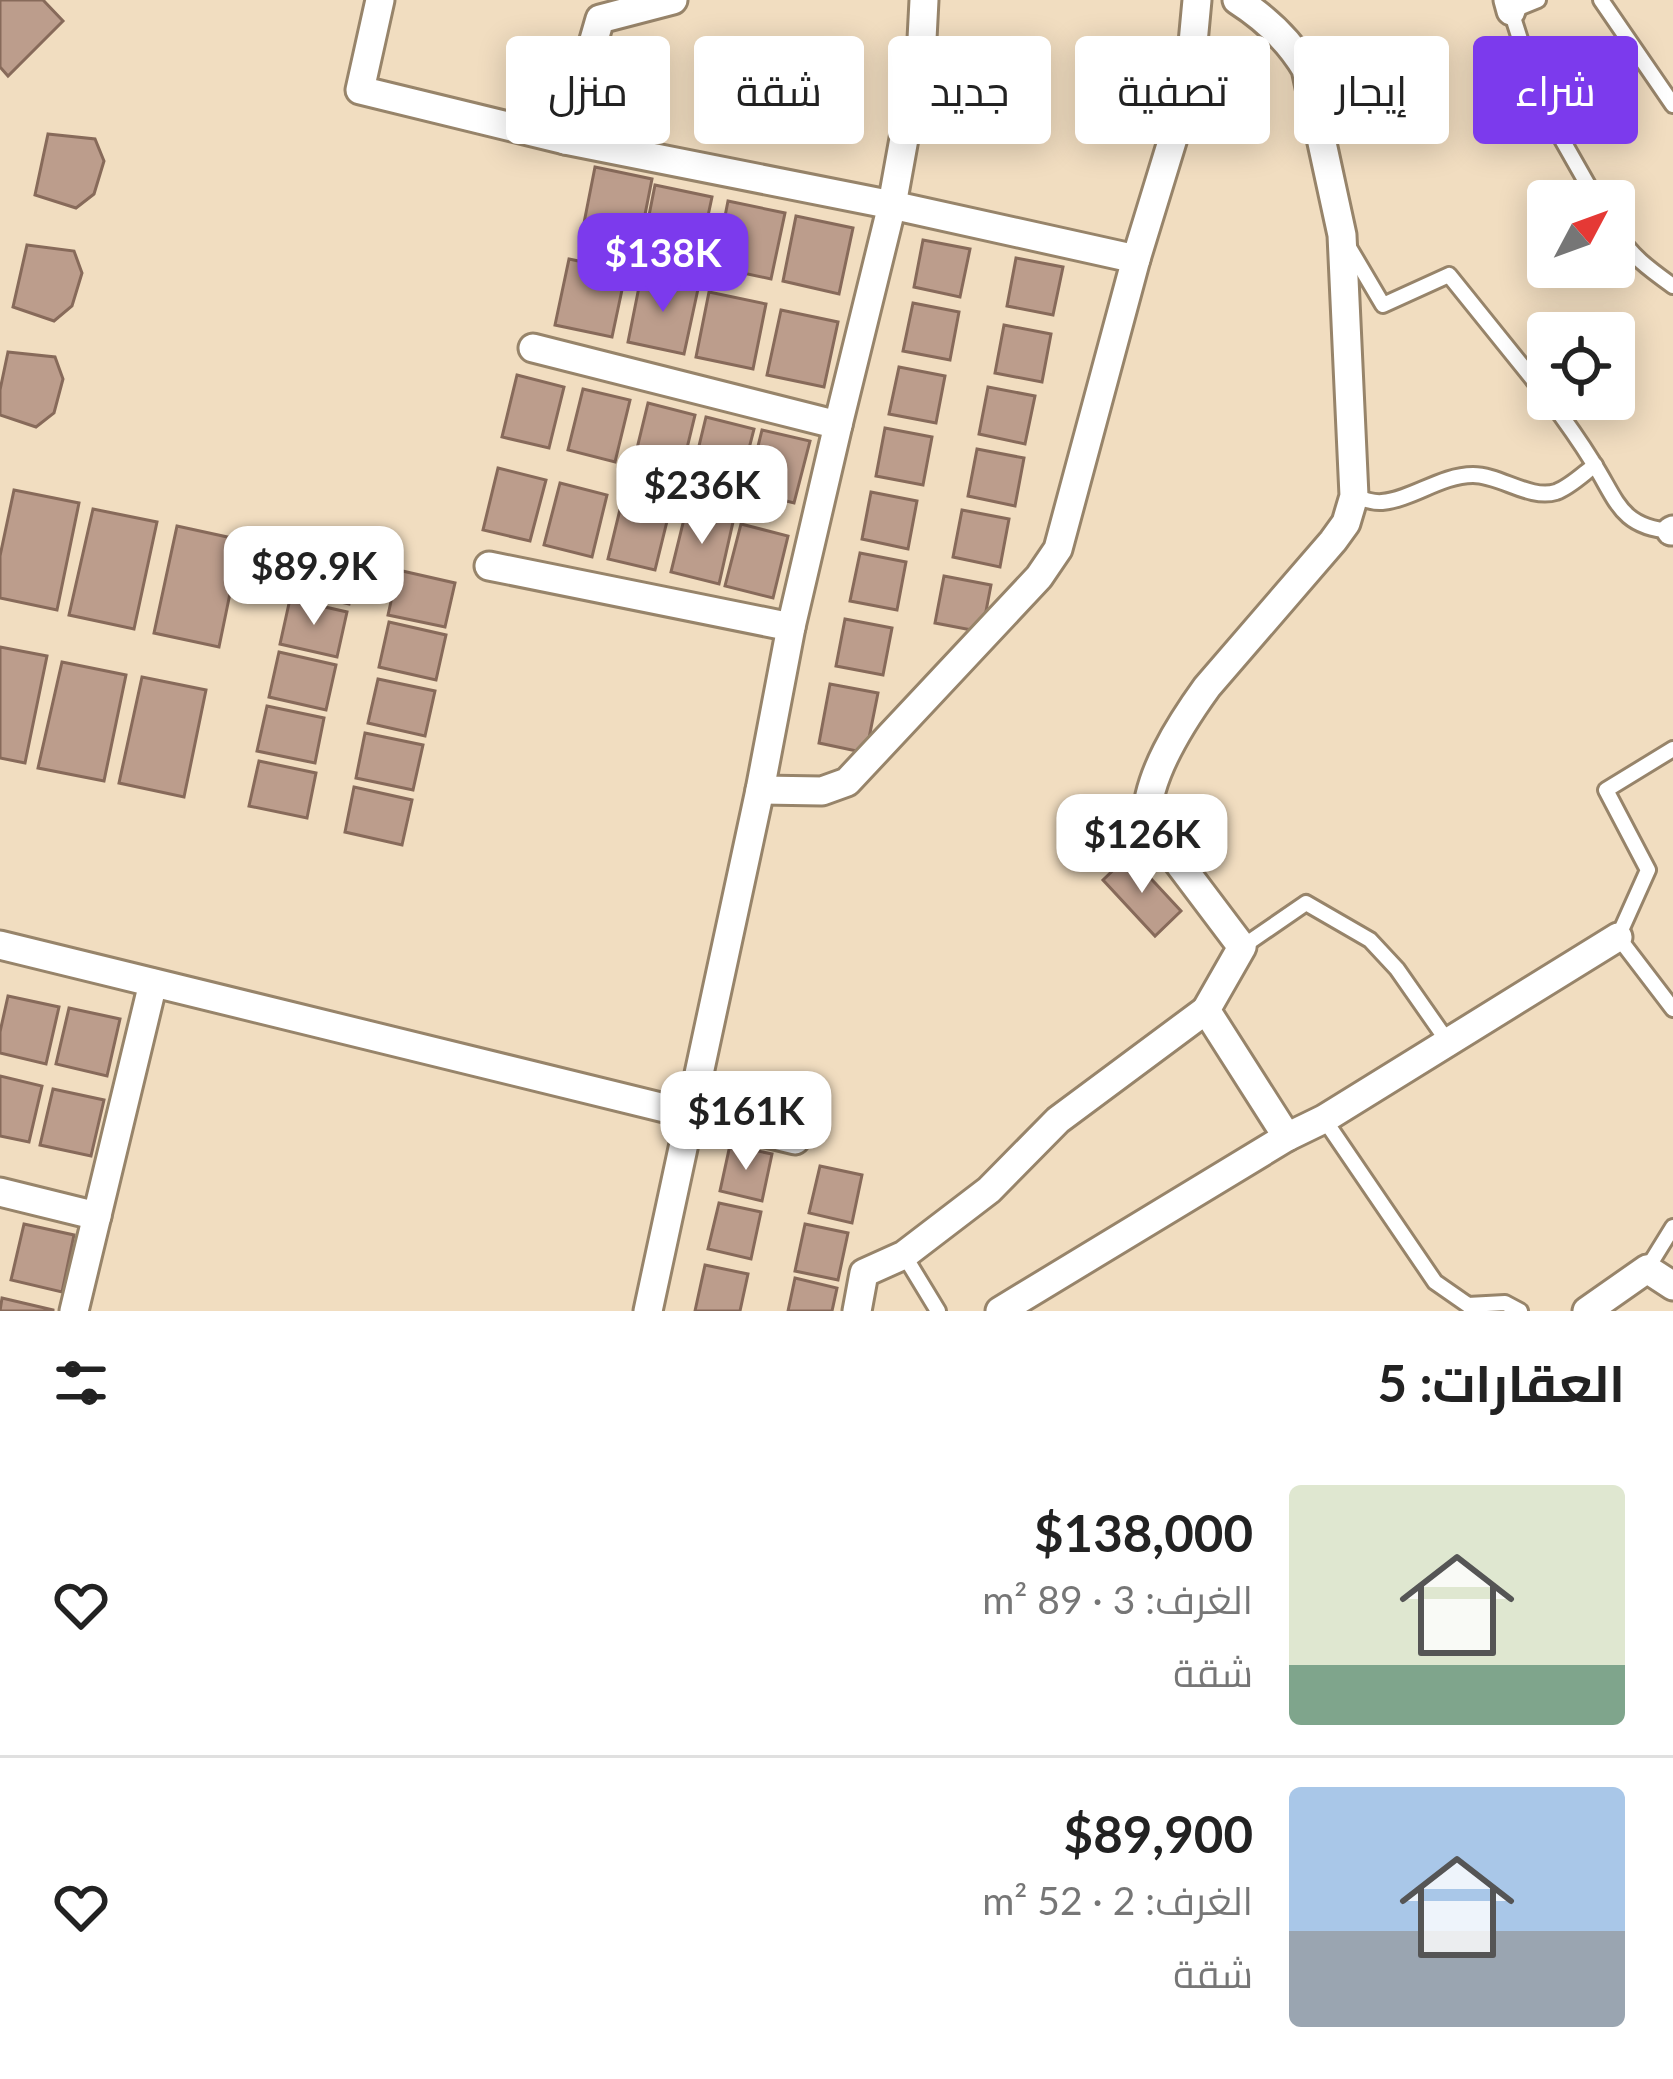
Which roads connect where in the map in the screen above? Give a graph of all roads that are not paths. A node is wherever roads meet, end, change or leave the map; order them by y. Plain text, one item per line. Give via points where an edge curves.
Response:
1 (380, 0) edge
2 (673, 0) edge
3 (925, 0) edge
4 (1197, 0) edge
5 (1237, 0) edge
6 (1600, 0) edge
7 (1519, 4) edge
8 (595, 36) edge
9 (1673, 105) edge
10 (506, 126) edge
11 (585, 144) edge
12 (1585, 180) edge
13 (892, 205) junction
14 (1342, 235) junction
15 (1635, 257) edge
16 (1136, 259) junction
17 (1673, 286) edge
18 (533, 348) dead end
19 (1527, 373) edge
20 (1563, 420) edge
21 (838, 425) junction
22 (1594, 465) junction
23 (1354, 496) junction
24 (1672, 531) edge
25 (489, 566) dead end
26 (791, 627) junction
27 (1673, 749) edge
28 (760, 790) junction
29 (1618, 938) junction
30 (0, 945) edge
31 (1242, 947) junction
32 (153, 982) junction
33 (1206, 1010) junction
34 (1673, 1010) edge
35 (1448, 1042) junction
36 (690, 1114) junction
37 (1324, 1118) junction
38 (1287, 1138) junction
39 (795, 1140) dead end
40 (0, 1192) edge
41 (97, 1216) junction
42 (1673, 1227) edge
43 (904, 1255) junction
44 (1647, 1269) junction
45 (1673, 1286) edge
46 (74, 1311) edge
47 (648, 1311) edge
48 (857, 1311) edge
49 (938, 1311) edge
50 (1000, 1311) edge
51 (1520, 1311) edge
52 (1587, 1311) edge

1 - 10 street via 360,90
2 - 8 street via 600,19
3 - 13 street
4 - 16 street via 1189,86
5 - 14 street via 1291,45 1306,69
6 - 9 lane
7 - 12 lane via 1539,99
11 - 13 street
13 - 16 street
13 - 21 street
14 - 19 lane via 1383,305 1449,275
14 - 23 street
15 - 17 lane
16 - 28 street via 1058,549 1039,577 847,782 822,791
18 - 21 street
20 - 22 lane
21 - 26 street
22 - 23 lane via 1550,494 1470,475 1380,503
22 - 24 lane via 1629,518
23 - 31 street via 1333,541 1189,712 1147,803 1147,821
25 - 26 street
26 - 28 street
27 - 29 lane via 1606,790 1648,870
28 - 36 street
29 - 34 lane
29 - 35 street
30 - 32 street
31 - 33 street
31 - 35 lane via 1306,903 1370,940
32 - 36 street
32 - 41 street
33 - 38 street
33 - 43 street via 1058,1120 989,1190
35 - 37 street
36 - 39 street
36 - 47 street
37 - 38 street
37 - 51 lane via 1435,1282 1468,1305 1504,1303
38 - 50 street
40 - 41 street
41 - 46 street
42 - 44 lane
43 - 48 street via 864,1273
43 - 49 lane
44 - 45 street
44 - 52 street

